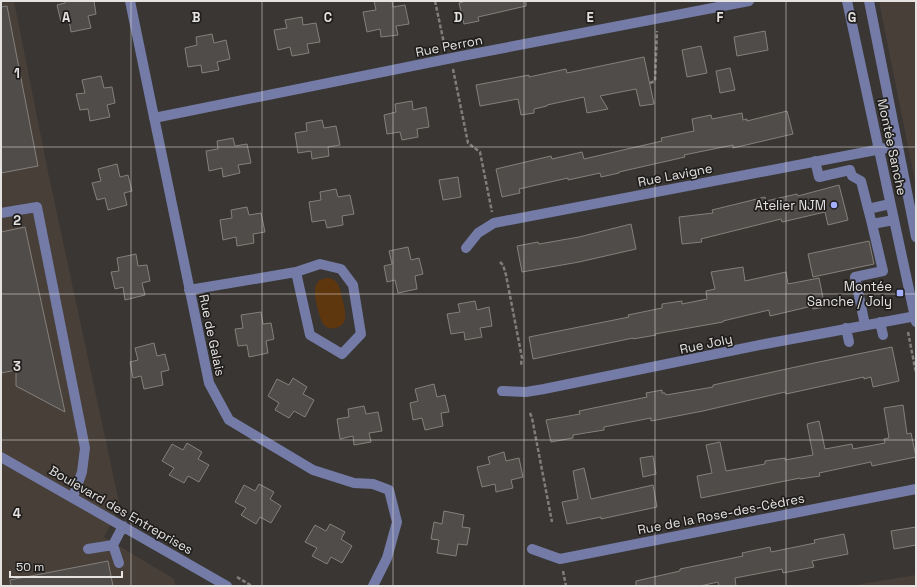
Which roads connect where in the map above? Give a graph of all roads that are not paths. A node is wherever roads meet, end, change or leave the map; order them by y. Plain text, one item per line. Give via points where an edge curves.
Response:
1 (130, 1) edge
2 (749, 1) edge
3 (847, 1) edge
4 (869, 1) edge
5 (154, 118) junction
6 (897, 146) junction
7 (879, 149) junction
8 (848, 155) junction
9 (815, 161) junction
10 (850, 170) junction
11 (890, 204) junction
12 (868, 209) junction
13 (1, 213) edge
14 (894, 220) junction
15 (872, 224) junction
16 (916, 237) edge
17 (466, 248) dead end
18 (296, 272) junction
19 (189, 290) junction
20 (916, 318) edge
21 (880, 322) junction
22 (864, 325) junction
23 (846, 328) junction
24 (883, 335) dead end
25 (849, 342) dead end
26 (502, 391) dead end
27 (1, 457) edge
28 (916, 489) edge
29 (73, 498) junction
30 (123, 526) junction
31 (113, 545) junction
32 (88, 549) dead end
33 (532, 549) dead end
34 (119, 563) dead end
35 (212, 582) edge
36 (227, 586) edge
37 (373, 586) edge

1 - 5 street, Rue de Galais
2 - 5 street, Rue Perron
3 - 7 street, Montée Sanche
4 - 6 street, Montée Sanche
5 - 19 street, Rue de Galais
6 - 7 street, Rue Lavigne
6 - 16 street, Montée Sanche
7 - 8 street, Rue Lavigne
7 - 11 street, Montée Sanche
8 - 9 street, Rue Lavigne
8 - 10 street
9 - 10 street via 819,177
9 - 17 street, Rue Lavigne via 494,223 478,233
10 - 12 street via 852,176 861,181
11 - 12 street
11 - 14 street, Montée Sanche
12 - 15 street
13 - 29 street via 37,207 85,448 82,472
14 - 15 street
14 - 20 street, Montée Sanche
15 - 22 street via 883,271 855,277
18 - 18 street via 320,264 341,269 353,285 361,334 342,354 310,335
18 - 19 street
19 - 37 street, Rue de Galais via 209,383 229,420 313,470 354,483 373,484 389,490 397,522 387,558
20 - 21 street, Rue Joly
21 - 22 street, Rue Joly
21 - 24 street
22 - 23 street, Rue Joly
23 - 25 street
23 - 26 street, Rue Joly via 544,389 526,392
27 - 29 street, Boulevard des Entreprises
28 - 33 street, Rue de la Rose-des-Cèdres via 560,559
29 - 30 street, Boulevard des Entreprises
30 - 31 street
30 - 35 street, Boulevard des Entreprises
31 - 32 street
31 - 34 street
35 - 36 street, Boulevard des Entreprises

